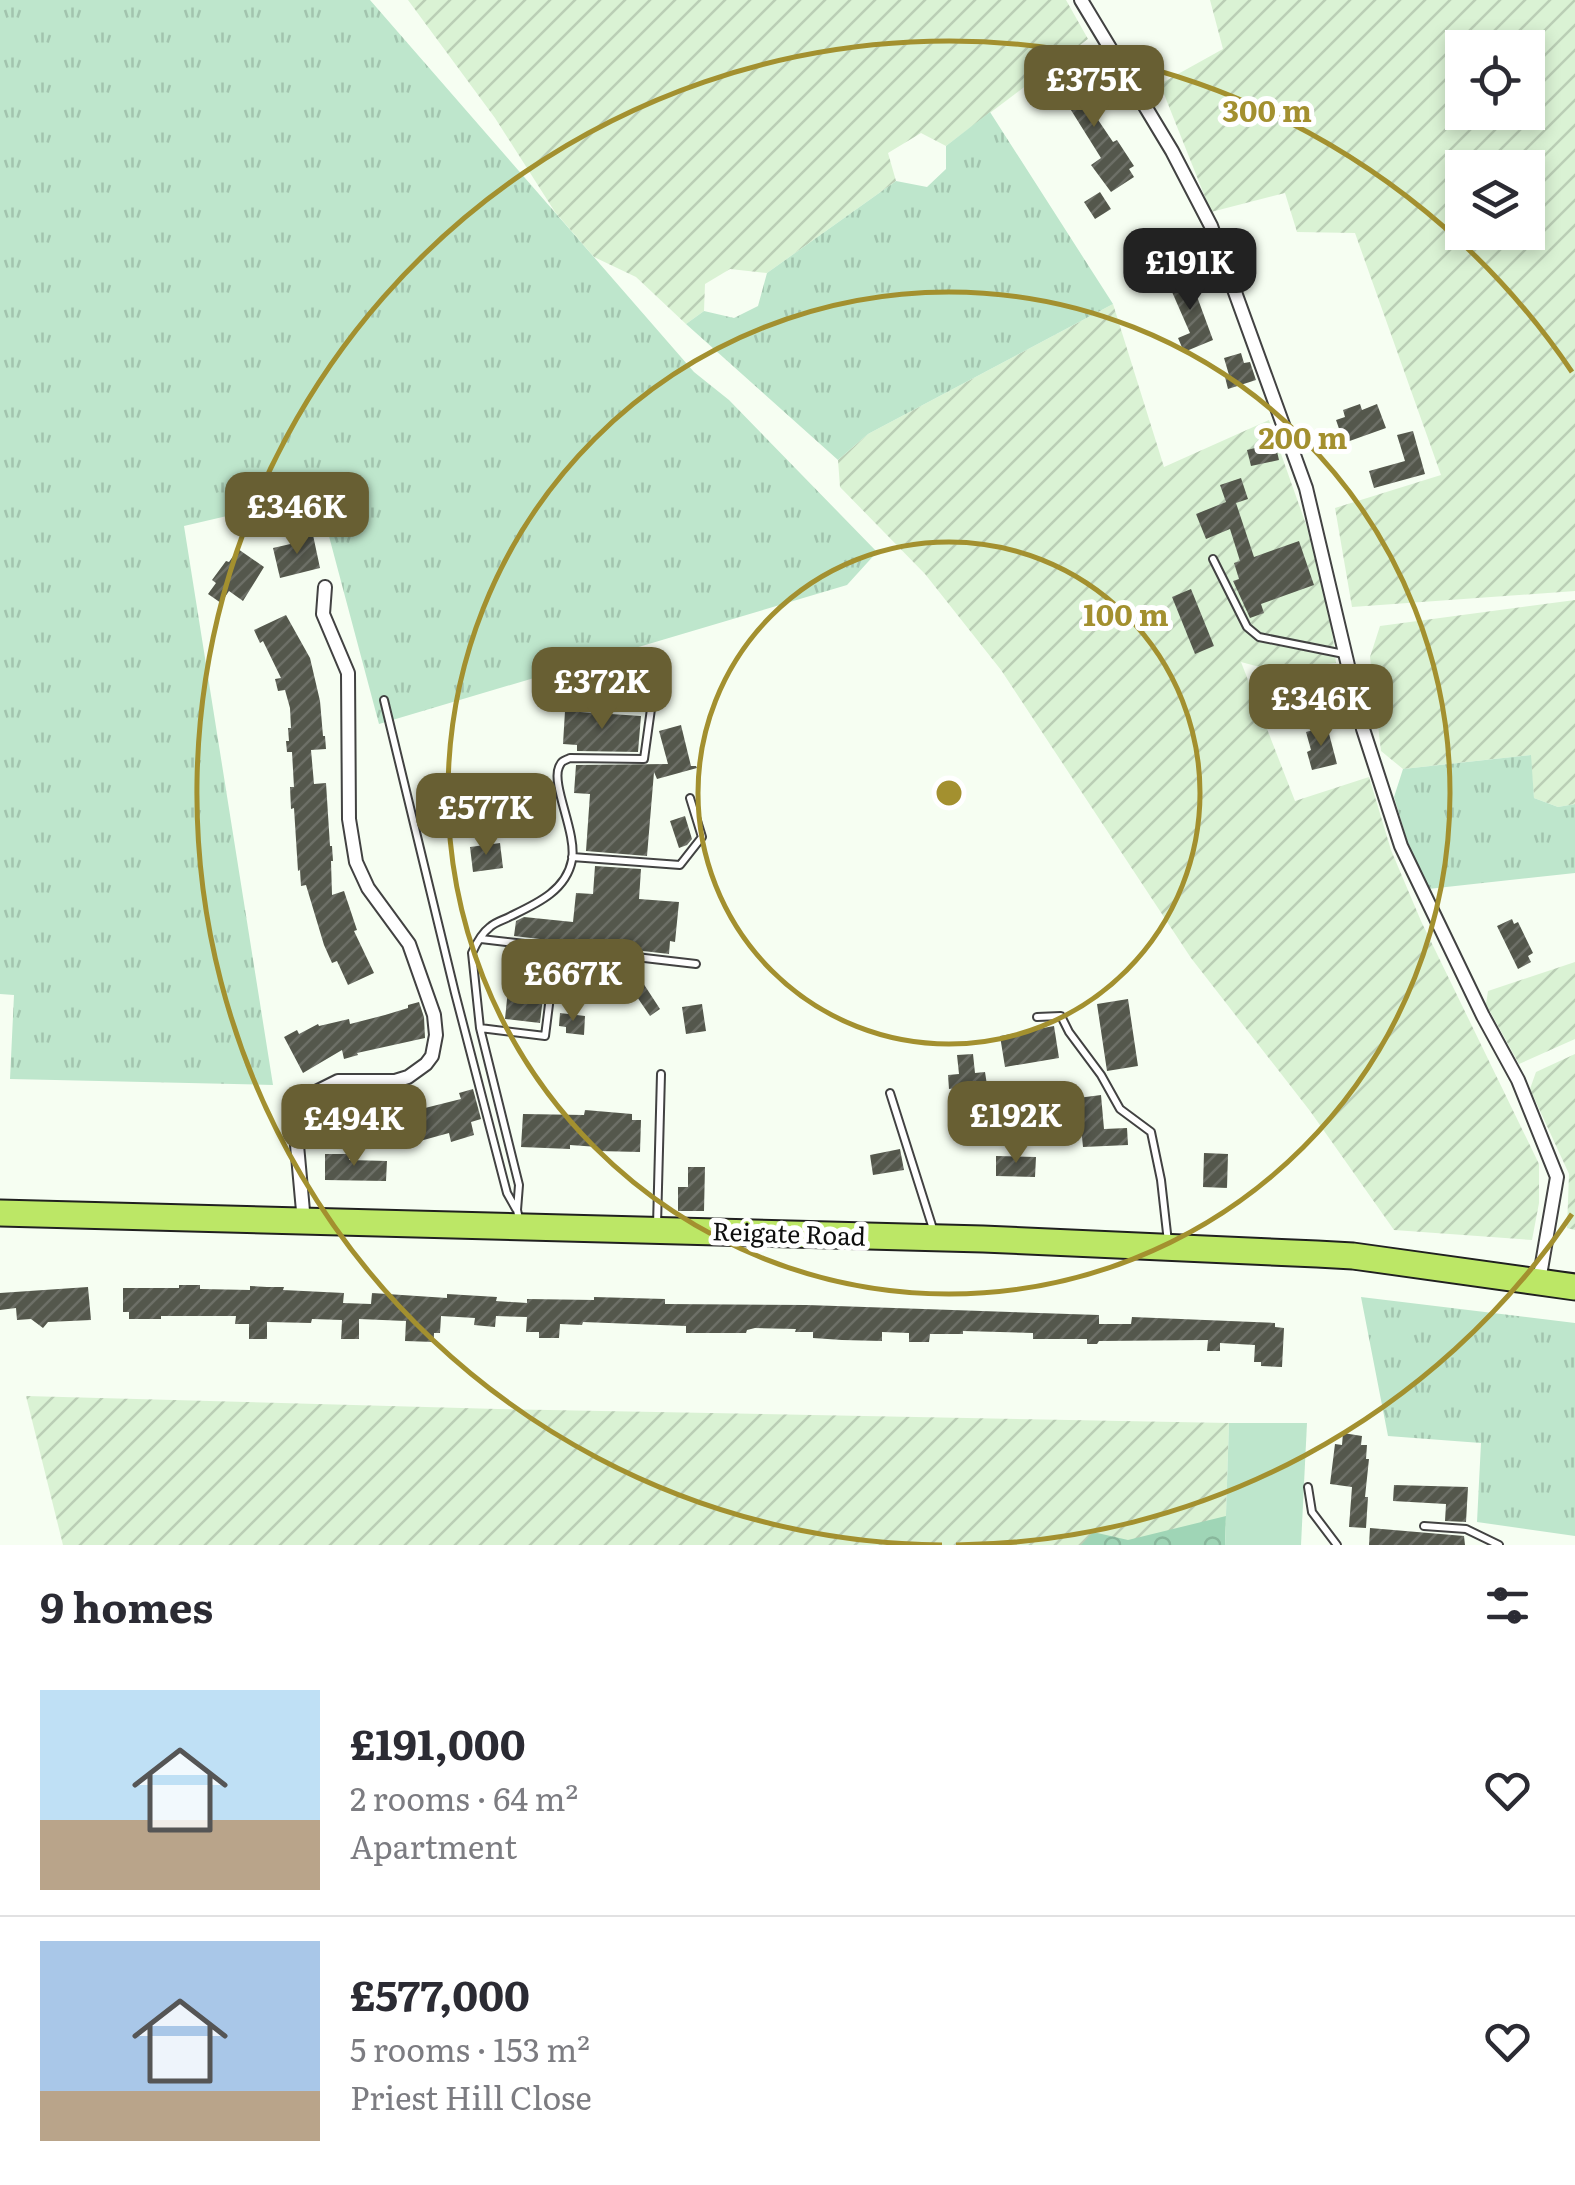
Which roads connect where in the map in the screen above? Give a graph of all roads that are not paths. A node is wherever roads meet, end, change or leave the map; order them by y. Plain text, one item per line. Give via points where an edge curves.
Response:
1 (1081, 0) edge
2 (1213, 559) dead end
3 (324, 587) dead end
4 (1346, 654) junction
5 (384, 700) dead end
6 (652, 709) dead end
7 (690, 798) dead end
8 (572, 857) junction
9 (480, 939) junction
10 (696, 964) dead end
11 (552, 981) dead end
12 (1036, 1016) dead end
13 (480, 1028) junction
14 (661, 1074) dead end
15 (890, 1092) dead end
16 (0, 1213) edge
17 (519, 1219) junction
18 (304, 1222) junction
19 (657, 1231) junction
20 (936, 1238) junction
21 (1169, 1248) junction
22 (1539, 1281) junction
23 (1575, 1288) edge
24 (1308, 1487) dead end
25 (1424, 1526) dead end
26 (1337, 1545) edge
27 (1499, 1545) edge

1 - 4 street via 1211,226 1306,488
2 - 4 lane via 1247,627 1259,637
3 - 18 street via 323,614 348,673 349,819 356,862 409,944 436,1035 432,1056 408,1077 338,1081 302,1107 296,1134
4 - 22 street via 1401,846 1518,1080 1557,1177
5 - 17 lane via 502,1175
6 - 8 lane via 644,759 570,758 557,771
7 - 8 lane via 702,837 680,864
8 - 9 lane via 563,882 542,902 490,926
9 - 10 lane
9 - 13 lane via 472,969
11 - 13 lane via 545,1036
12 - 21 lane via 1061,1016 1120,1109 1151,1132
13 - 17 lane via 519,1185
14 - 19 lane
15 - 20 lane
16 - 18 highway, Reigate Road
17 - 18 highway, Reigate Road
17 - 19 highway, Reigate Road
19 - 20 highway, Reigate Road
20 - 21 highway, Reigate Road
21 - 22 highway, Reigate Road via 1353,1256
22 - 23 highway, Reigate Road
24 - 26 lane via 1312,1512
25 - 27 lane via 1466,1530

